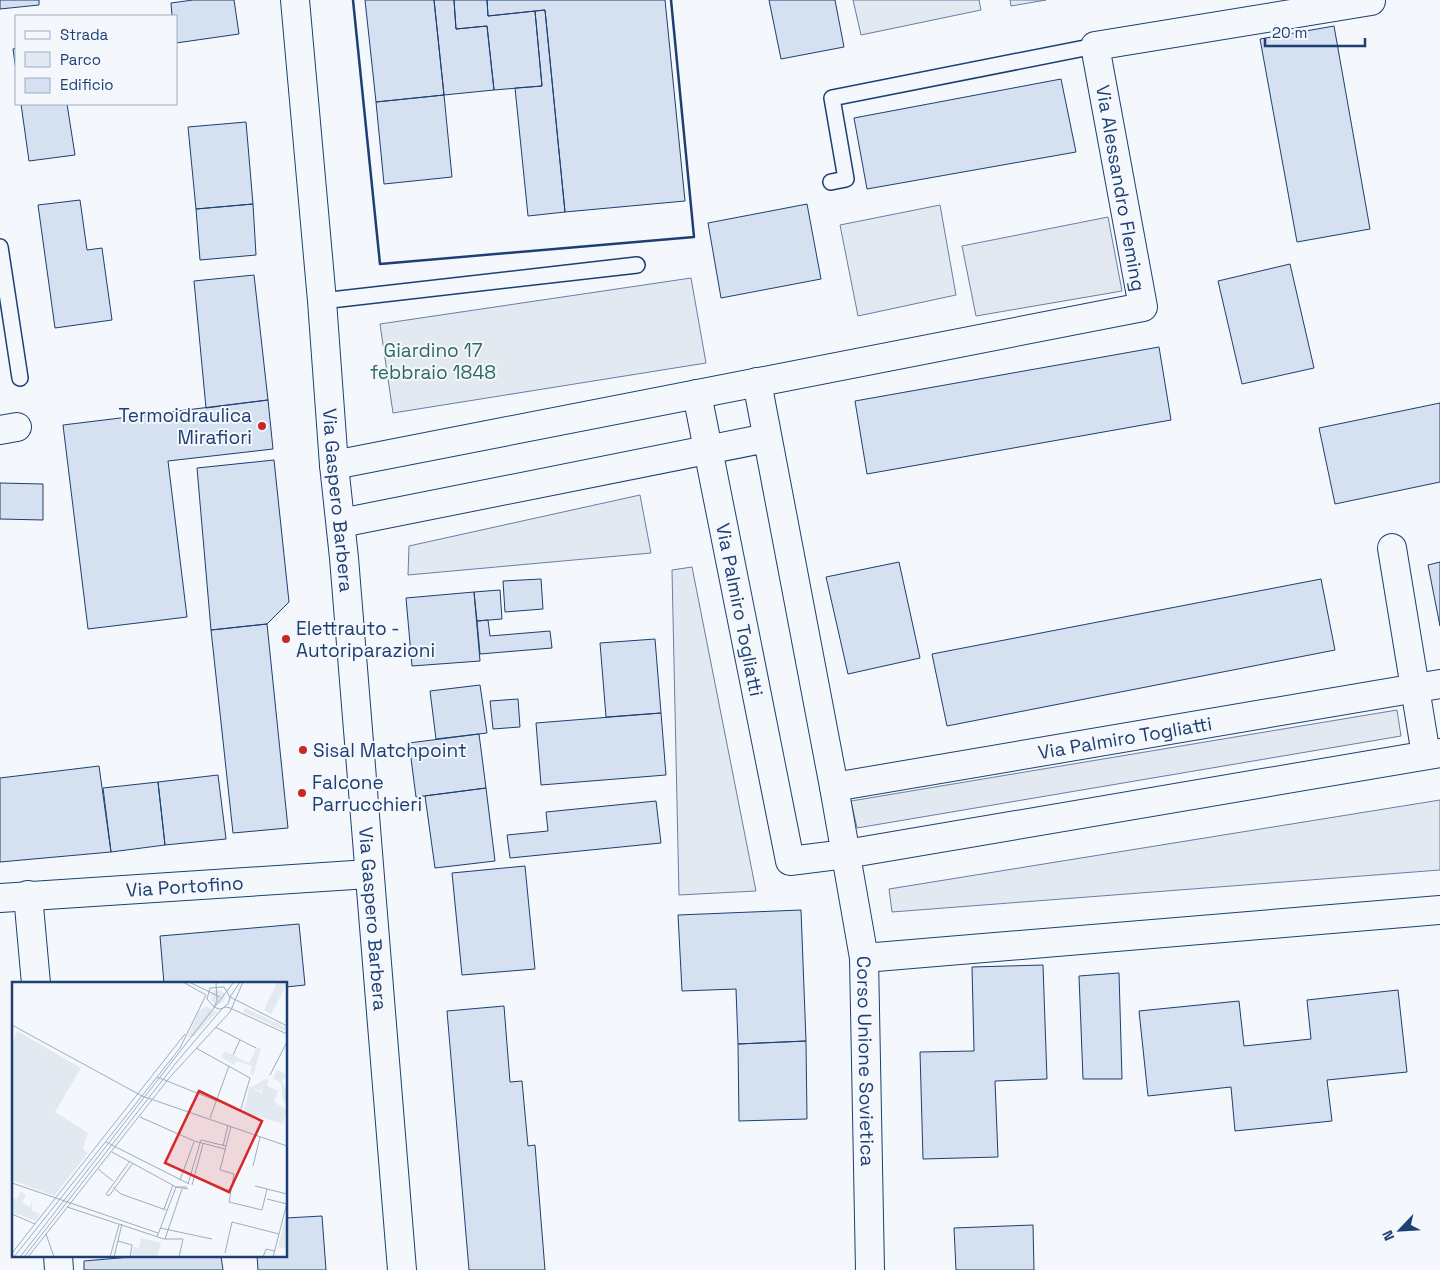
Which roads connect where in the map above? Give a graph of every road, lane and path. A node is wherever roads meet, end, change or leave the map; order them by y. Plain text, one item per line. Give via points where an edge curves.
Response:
1 (295, 0) edge
2 (1371, 0) edge
3 (1095, 46) junction
4 (831, 182) dead end
5 (0, 247) edge
6 (637, 265) dead end
7 (322, 301) junction
8 (20, 378) dead end
9 (757, 382) junction
10 (697, 394) junction
11 (767, 438) junction
12 (709, 451) junction
13 (334, 465) junction
14 (341, 523) junction
15 (1392, 548) dead end
16 (1428, 686) edge
17 (1433, 754) edge
18 (834, 787) junction
19 (846, 854) junction
20 (369, 874) junction
21 (28, 895) junction
22 (0, 898) edge
23 (1440, 910) edge
24 (864, 958) junction
25 (36, 982) edge
26 (402, 1270) edge
27 (870, 1270) edge

1 - 7 street, Via Gaspero Barbera
2 - 3 street
3 - 4 lane via 832,98 846,179
3 - 9 street, Via Alessandro Fleming via 1143,307
5 - 8 lane
6 - 7 lane
7 - 13 street, Via Gaspero Barbera
9 - 10 street
9 - 11 street
10 - 12 street, Via Palmiro Togliatti
10 - 13 street
11 - 12 street
11 - 18 street
12 - 14 street
12 - 19 street, Via Palmiro Togliatti via 790,861
13 - 14 street, Via Gaspero Barbera
14 - 20 street, Via Gaspero Barbera
15 - 16 street, Via Palmiro Togliatti
16 - 17 street, Via Palmiro Togliatti
16 - 18 street, Via Palmiro Togliatti
17 - 19 street, Via Palmiro Togliatti
18 - 19 street
19 - 24 street, Corso Unione Sovietica
20 - 21 street, Via Portofino
20 - 26 street, Via Gaspero Barbera
21 - 22 street, Via Portofino
21 - 25 street
23 - 24 street
24 - 27 street, Corso Unione Sovietica

